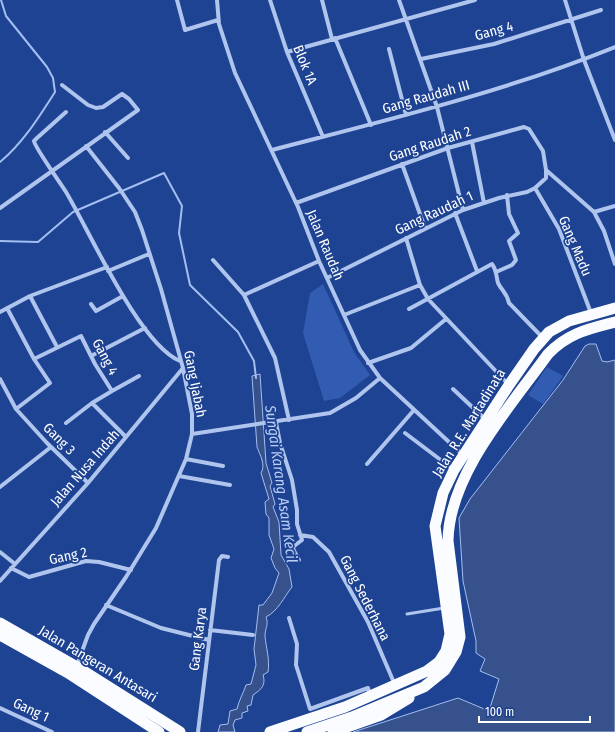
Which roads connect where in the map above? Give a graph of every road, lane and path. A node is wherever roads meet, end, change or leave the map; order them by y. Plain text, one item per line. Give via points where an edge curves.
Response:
1 (177, 0) edge
2 (217, 0) edge
3 (270, 0) edge
4 (322, 0) edge
5 (399, 0) edge
6 (475, 0) edge
7 (565, 0) edge
8 (601, 10) dead end
9 (406, 18) junction
10 (218, 20) junction
11 (572, 20) junction
12 (334, 38) junction
13 (615, 47) edge
14 (389, 49) dead end
15 (287, 52) junction
16 (421, 59) junction
17 (584, 60) junction
18 (62, 84) dead end
19 (437, 107) junction
20 (66, 112) dead end
21 (406, 115) junction
22 (371, 124) junction
23 (105, 132) junction
24 (323, 137) junction
25 (615, 140) edge
26 (472, 142) junction
27 (86, 146) junction
28 (448, 148) junction
29 (272, 150) junction
30 (128, 158) dead end
31 (402, 164) junction
32 (53, 170) junction
33 (546, 170) junction
34 (535, 188) junction
35 (507, 195) junction
36 (296, 203) junction
37 (484, 203) junction
38 (615, 206) edge
39 (0, 208) edge
40 (463, 210) junction
41 (594, 212) junction
42 (455, 213) junction
43 (425, 228) junction
44 (406, 238) junction
45 (149, 254) junction
46 (213, 260) dead end
47 (319, 262) junction
48 (615, 264) edge
49 (108, 269) junction
50 (477, 271) junction
51 (496, 272) junction
52 (326, 278) junction
53 (420, 285) junction
54 (244, 295) junction
55 (30, 296) junction
56 (123, 296) junction
57 (428, 299) junction
58 (91, 304) dead end
59 (7, 308) junction
60 (615, 308) edge
61 (409, 309) dead end
62 (0, 312) edge
63 (591, 314) junction
64 (344, 315) junction
65 (446, 319) junction
66 (615, 322) edge
67 (145, 328) junction
68 (543, 338) junction
69 (57, 347) junction
70 (91, 356) junction
71 (34, 359) junction
72 (180, 361) junction
73 (368, 363) junction
74 (183, 368) junction
75 (139, 376) dead end
76 (380, 378) junction
77 (0, 379) edge
78 (509, 385) junction
79 (453, 390) dead end
80 (112, 391) junction
81 (92, 403) junction
82 (16, 409) junction
83 (414, 410) junction
84 (486, 419) junction
85 (289, 420) junction
86 (66, 422) dead end
87 (276, 422) junction
88 (405, 433) dead end
89 (192, 434) junction
90 (126, 437) junction
91 (51, 447) junction
92 (186, 459) junction
93 (467, 459) junction
94 (367, 464) dead end
95 (223, 466) dead end
96 (454, 470) junction
97 (179, 476) junction
98 (88, 483) junction
99 (230, 485) dead end
100 (0, 487) edge
101 (300, 535) junction
102 (0, 552) edge
103 (228, 557) dead end
104 (299, 560) dead end
105 (15, 564) junction
106 (11, 568) junction
107 (131, 570) junction
108 (0, 581) edge
109 (106, 605) junction
110 (446, 608) junction
111 (407, 614) dead end
112 (289, 618) dead end
113 (0, 623) edge
114 (210, 630) junction
115 (0, 635) edge
116 (253, 635) dead end
117 (209, 640) junction
118 (77, 667) junction
119 (395, 685) junction
120 (424, 687) junction
121 (370, 696) junction
122 (0, 708) edge
123 (42, 730) edge
124 (52, 732) edge
125 (159, 732) edge
126 (180, 732) edge
127 (198, 732) edge
128 (270, 732) edge
129 (307, 732) edge
130 (334, 732) edge

1 - 10 street via 185,30
2 - 10 street, Jalan Raudah
3 - 15 street, Blok 1A
4 - 12 street
5 - 9 street
6 - 9 street
7 - 11 street
8 - 11 street, Gang 4
9 - 12 street
9 - 16 street
10 - 29 street, Jalan Raudah via 235,73
11 - 16 street, Gang 4 via 490,45
11 - 17 street
12 - 15 street
12 - 22 street
13 - 17 street, Gang Raudah III
14 - 21 street
15 - 24 street, Blok 1A
16 - 19 street
17 - 19 street, Gang Raudah III
17 - 25 street
18 - 23 street via 93,108 101,108 122,94 126,96 138,110
19 - 21 street, Gang Raudah III
19 - 28 street
20 - 32 street via 34,141
21 - 22 street, Gang Raudah III
22 - 24 street, Gang Raudah III
23 - 27 street
23 - 30 street
24 - 29 street, Gang Raudah III
26 - 28 street, Gang Raudah 2
26 - 33 street, Gang Raudah 2 via 526,127 543,151
26 - 37 street
27 - 32 street
27 - 45 street, Gang Ijabah via 135,212
28 - 31 street, Gang Raudah 2
28 - 40 street
29 - 36 street, Jalan Raudah
31 - 36 street, Gang Raudah 2
31 - 43 street
32 - 39 street
32 - 49 street
33 - 34 street via 546,178
33 - 41 street
34 - 35 street, Gang Raudah 1
34 - 63 street, Gang Madu via 559,229
35 - 37 street, Gang Raudah 1
35 - 51 street via 509,214 518,233 509,241 516,260 512,265
36 - 47 street, Jalan Raudah
37 - 40 street, Gang Raudah 1
38 - 41 street
40 - 42 street, Gang Raudah 1
41 - 48 street via 604,231
42 - 43 street, Gang Raudah 1
42 - 50 street
43 - 44 street, Gang Raudah 1
44 - 52 street, Gang Raudah 1
44 - 53 street
45 - 49 street
45 - 72 street, Gang Ijabah via 162,289
46 - 54 street
47 - 52 street, Jalan Raudah
47 - 54 street
49 - 55 street
49 - 56 street
50 - 51 street via 490,264
50 - 57 street
51 - 68 street via 498,283 508,296 509,303
52 - 64 street, Jalan Raudah
53 - 57 street
53 - 64 street
54 - 85 street via 275,358
55 - 59 street
55 - 69 street
56 - 58 street via 96,311
56 - 67 street
57 - 61 street
57 - 65 street
59 - 62 street
59 - 71 street
60 - 63 highway, Jalan R.E. Martadinata
63 - 68 highway, Jalan R.E. Martadinata via 562,324
64 - 73 street, Jalan Raudah
65 - 73 street via 411,348
65 - 78 street
66 - 93 highway, Jalan R.E. Martadinata via 566,338 548,354
67 - 70 street
67 - 72 street via 164,350
68 - 78 highway, Jalan R.E. Martadinata
69 - 70 street, Gang 4 via 81,336
69 - 71 street
70 - 80 street, Gang 4
71 - 82 street via 49,384
72 - 74 street, Gang Ijabah
73 - 76 street, Jalan Raudah
74 - 89 street, Gang Ijabah via 192,414
74 - 90 street, Jalan Nusa Indah
75 - 80 street
76 - 83 street, Jalan Raudah
76 - 85 street via 338,410
77 - 82 street, Gang 3
78 - 84 highway, Jalan R.E. Martadinata
79 - 84 street
80 - 81 street, Gang 4
81 - 86 street, Gang 4
81 - 90 street
82 - 91 street, Gang 3
83 - 93 street, Jalan Raudah
83 - 94 street
84 - 93 highway, Jalan R.E. Martadinata
85 - 87 street
87 - 89 street
87 - 101 street via 292,480
88 - 96 street
89 - 92 street, Gang Ijabah
90 - 98 street, Jalan Nusa Indah
91 - 98 street, Gang 3
91 - 100 street
92 - 95 street
92 - 97 street, Gang Ijabah
93 - 96 highway, Jalan R.E. Martadinata
93 - 120 highway, Jalan R.E. Martadinata via 448,526 460,637 456,652 445,670
96 - 110 highway, Jalan R.E. Martadinata via 443,493 435,526
97 - 99 street
97 - 107 street, Gang Ijabah via 156,528
98 - 105 street, Jalan Nusa Indah
101 - 104 street via 302,540 293,547
101 - 119 street, Gang Sederhana via 313,537 329,552 368,622
102 - 105 street
103 - 114 street, Gang Karya via 219,557
105 - 106 street, Jalan Nusa Indah
106 - 107 street, Gang 2 via 29,576 86,561
106 - 108 street, Jalan Nusa Indah
107 - 109 street, Gang Ijabah
109 - 117 street via 161,628
109 - 118 street, Gang Ijabah via 88,635
110 - 111 lane
110 - 119 highway, Jalan R.E. Martadinata via 450,634 446,651 439,662 427,671
112 - 121 street via 297,644 296,665 310,709 368,688
113 - 118 highway, Jalan Pangeran Antasari
114 - 116 street
114 - 117 street, Gang Karya
115 - 125 highway, Jalan Pangeran Antasari via 68,672
117 - 127 street, Gang Karya
118 - 126 highway, Jalan Pangeran Antasari
119 - 121 highway, Jalan R.E. Martadinata
120 - 129 highway, Jalan R.E. Martadinata via 352,717
120 - 130 highway via 393,709
121 - 128 highway, Jalan R.E. Martadinata
122 - 123 street, Gang 1
123 - 124 street, Gang 1

